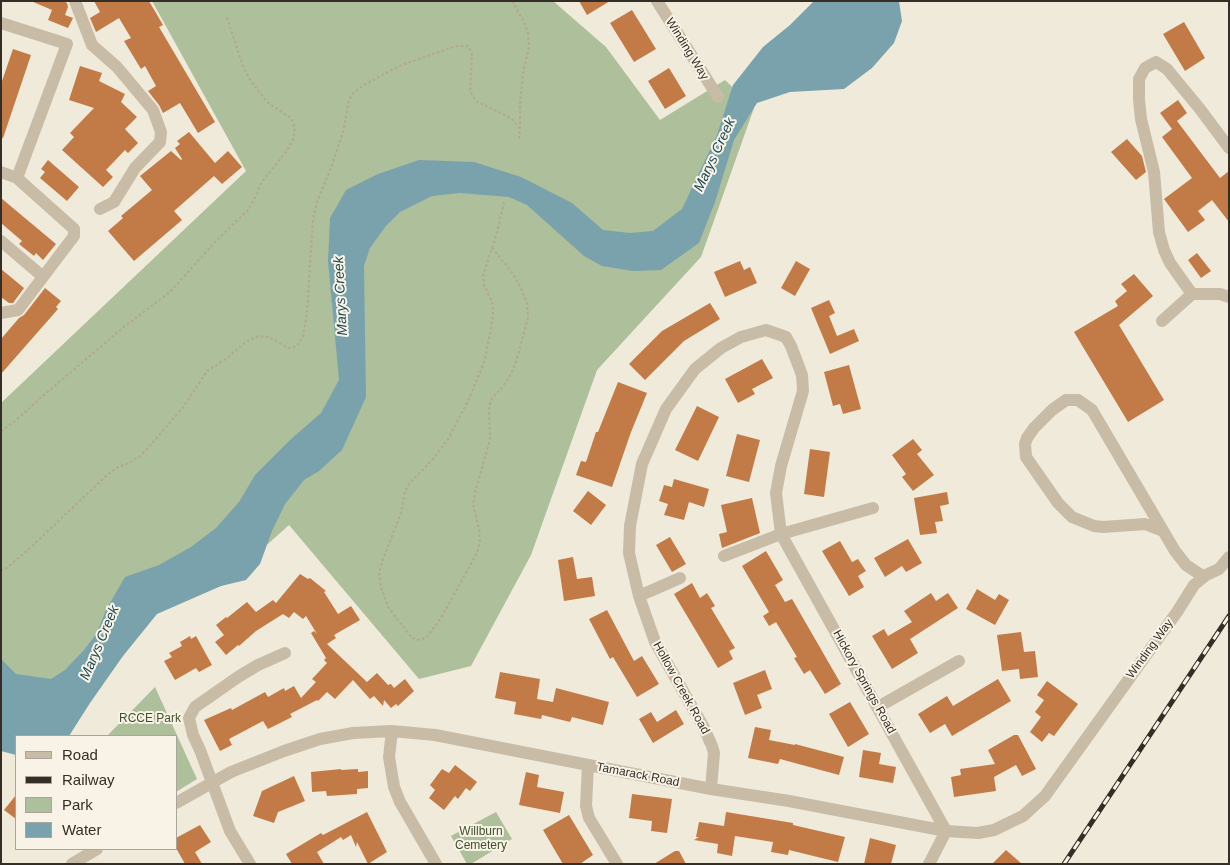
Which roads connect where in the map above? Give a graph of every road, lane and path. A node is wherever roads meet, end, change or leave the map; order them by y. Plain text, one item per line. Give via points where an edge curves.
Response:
1 (75, 1) edge
2 (512, 1) edge
3 (657, 1) edge
4 (226, 15) dead end
5 (1, 23) edge
6 (718, 97) dead end
7 (520, 129) junction
8 (519, 140) dead end
9 (1229, 148) edge
10 (1, 172) edge
11 (18, 178) junction
12 (504, 202) dead end
13 (100, 209) dead end
14 (1, 241) edge
15 (492, 248) junction
16 (42, 276) junction
17 (1192, 294) junction
18 (1229, 297) edge
19 (1, 313) edge
20 (1162, 321) dead end
21 (778, 334) joint
22 (1, 431) edge
23 (873, 508) dead end
24 (1162, 531) junction
25 (781, 534) junction
26 (724, 556) dead end
27 (1229, 557) edge
28 (1, 571) edge
29 (1204, 577) junction
30 (680, 578) dead end
31 (639, 596) junction
32 (285, 653) dead end
33 (959, 660) dead end
34 (878, 707) junction
35 (392, 731) junction
36 (1078, 749) joint
37 (588, 764) junction
38 (212, 783) junction
39 (711, 789) junction
40 (178, 802) edge
41 (946, 831) junction
42 (96, 850) edge
43 (76, 863) edge
44 (250, 864) edge
45 (436, 864) edge
46 (617, 864) edge
47 (929, 864) edge

1 - 13 street via 92,45 117,67 153,110 161,132 160,142 135,168 114,202
2 - 7 path via 528,33 529,47 522,87
3 - 6 street, Winding Way
4 - 22 path via 247,75 267,102 291,118 295,128 293,140 261,183 248,210 170,292
5 - 11 street via 67,44
7 - 8 path
7 - 28 path via 502,112 476,100 470,91 472,54 468,46 456,46 399,66 354,92 348,100 340,141 317,202 310,238 305,326 297,346 289,348 260,336 247,341 207,371 173,419 140,456 107,475
9 - 17 street via 1167,69 1156,62 1145,68 1139,78 1141,119 1154,172 1159,232 1170,263
10 - 11 street
11 - 16 street via 74,229 74,236
12 - 15 path
14 - 16 street
15 - 15 path via 520,286 527,303 528,318 511,374 489,406 490,440 475,492 480,542 477,553 442,618 427,637 420,640 412,638 388,607 379,574 401,513 405,492 448,439 485,360 493,304 483,276
16 - 19 street via 18,310
17 - 18 street
17 - 20 street
21 - 25 street, Hickory Springs Road via 786,337 791,346 802,375 803,391 776,493
21 - 31 street, Hollow Creek Road via 766,330 720,348 694,369 666,409 642,464 630,526 629,553
23 - 25 street
24 - 24 street via 1096,415 1088,407 1078,400 1066,400 1034,428 1025,444 1026,457 1072,517 1094,526 1145,524
24 - 29 street via 1186,565
25 - 26 street
25 - 34 street, Hickory Springs Road
27 - 29 street, Winding Way
29 - 36 street, Winding Way via 1194,585
30 - 31 street
31 - 39 street, Hollow Creek Road via 655,642 712,746
32 - 38 street via 238,677 195,707 189,718
33 - 34 street
34 - 41 street, Hickory Springs Road
35 - 37 street, Tamarack Road via 435,735
35 - 38 street, Tamarack Road via 320,739 240,768
35 - 45 street via 389,757 394,787
36 - 41 street, Tamarack Road via 1044,796 1023,816 994,830 978,833
37 - 39 street, Tamarack Road
37 - 46 street via 586,806
38 - 40 street, Tamarack Road
38 - 44 street via 230,831
39 - 41 street, Tamarack Road
41 - 47 street
42 - 43 street

